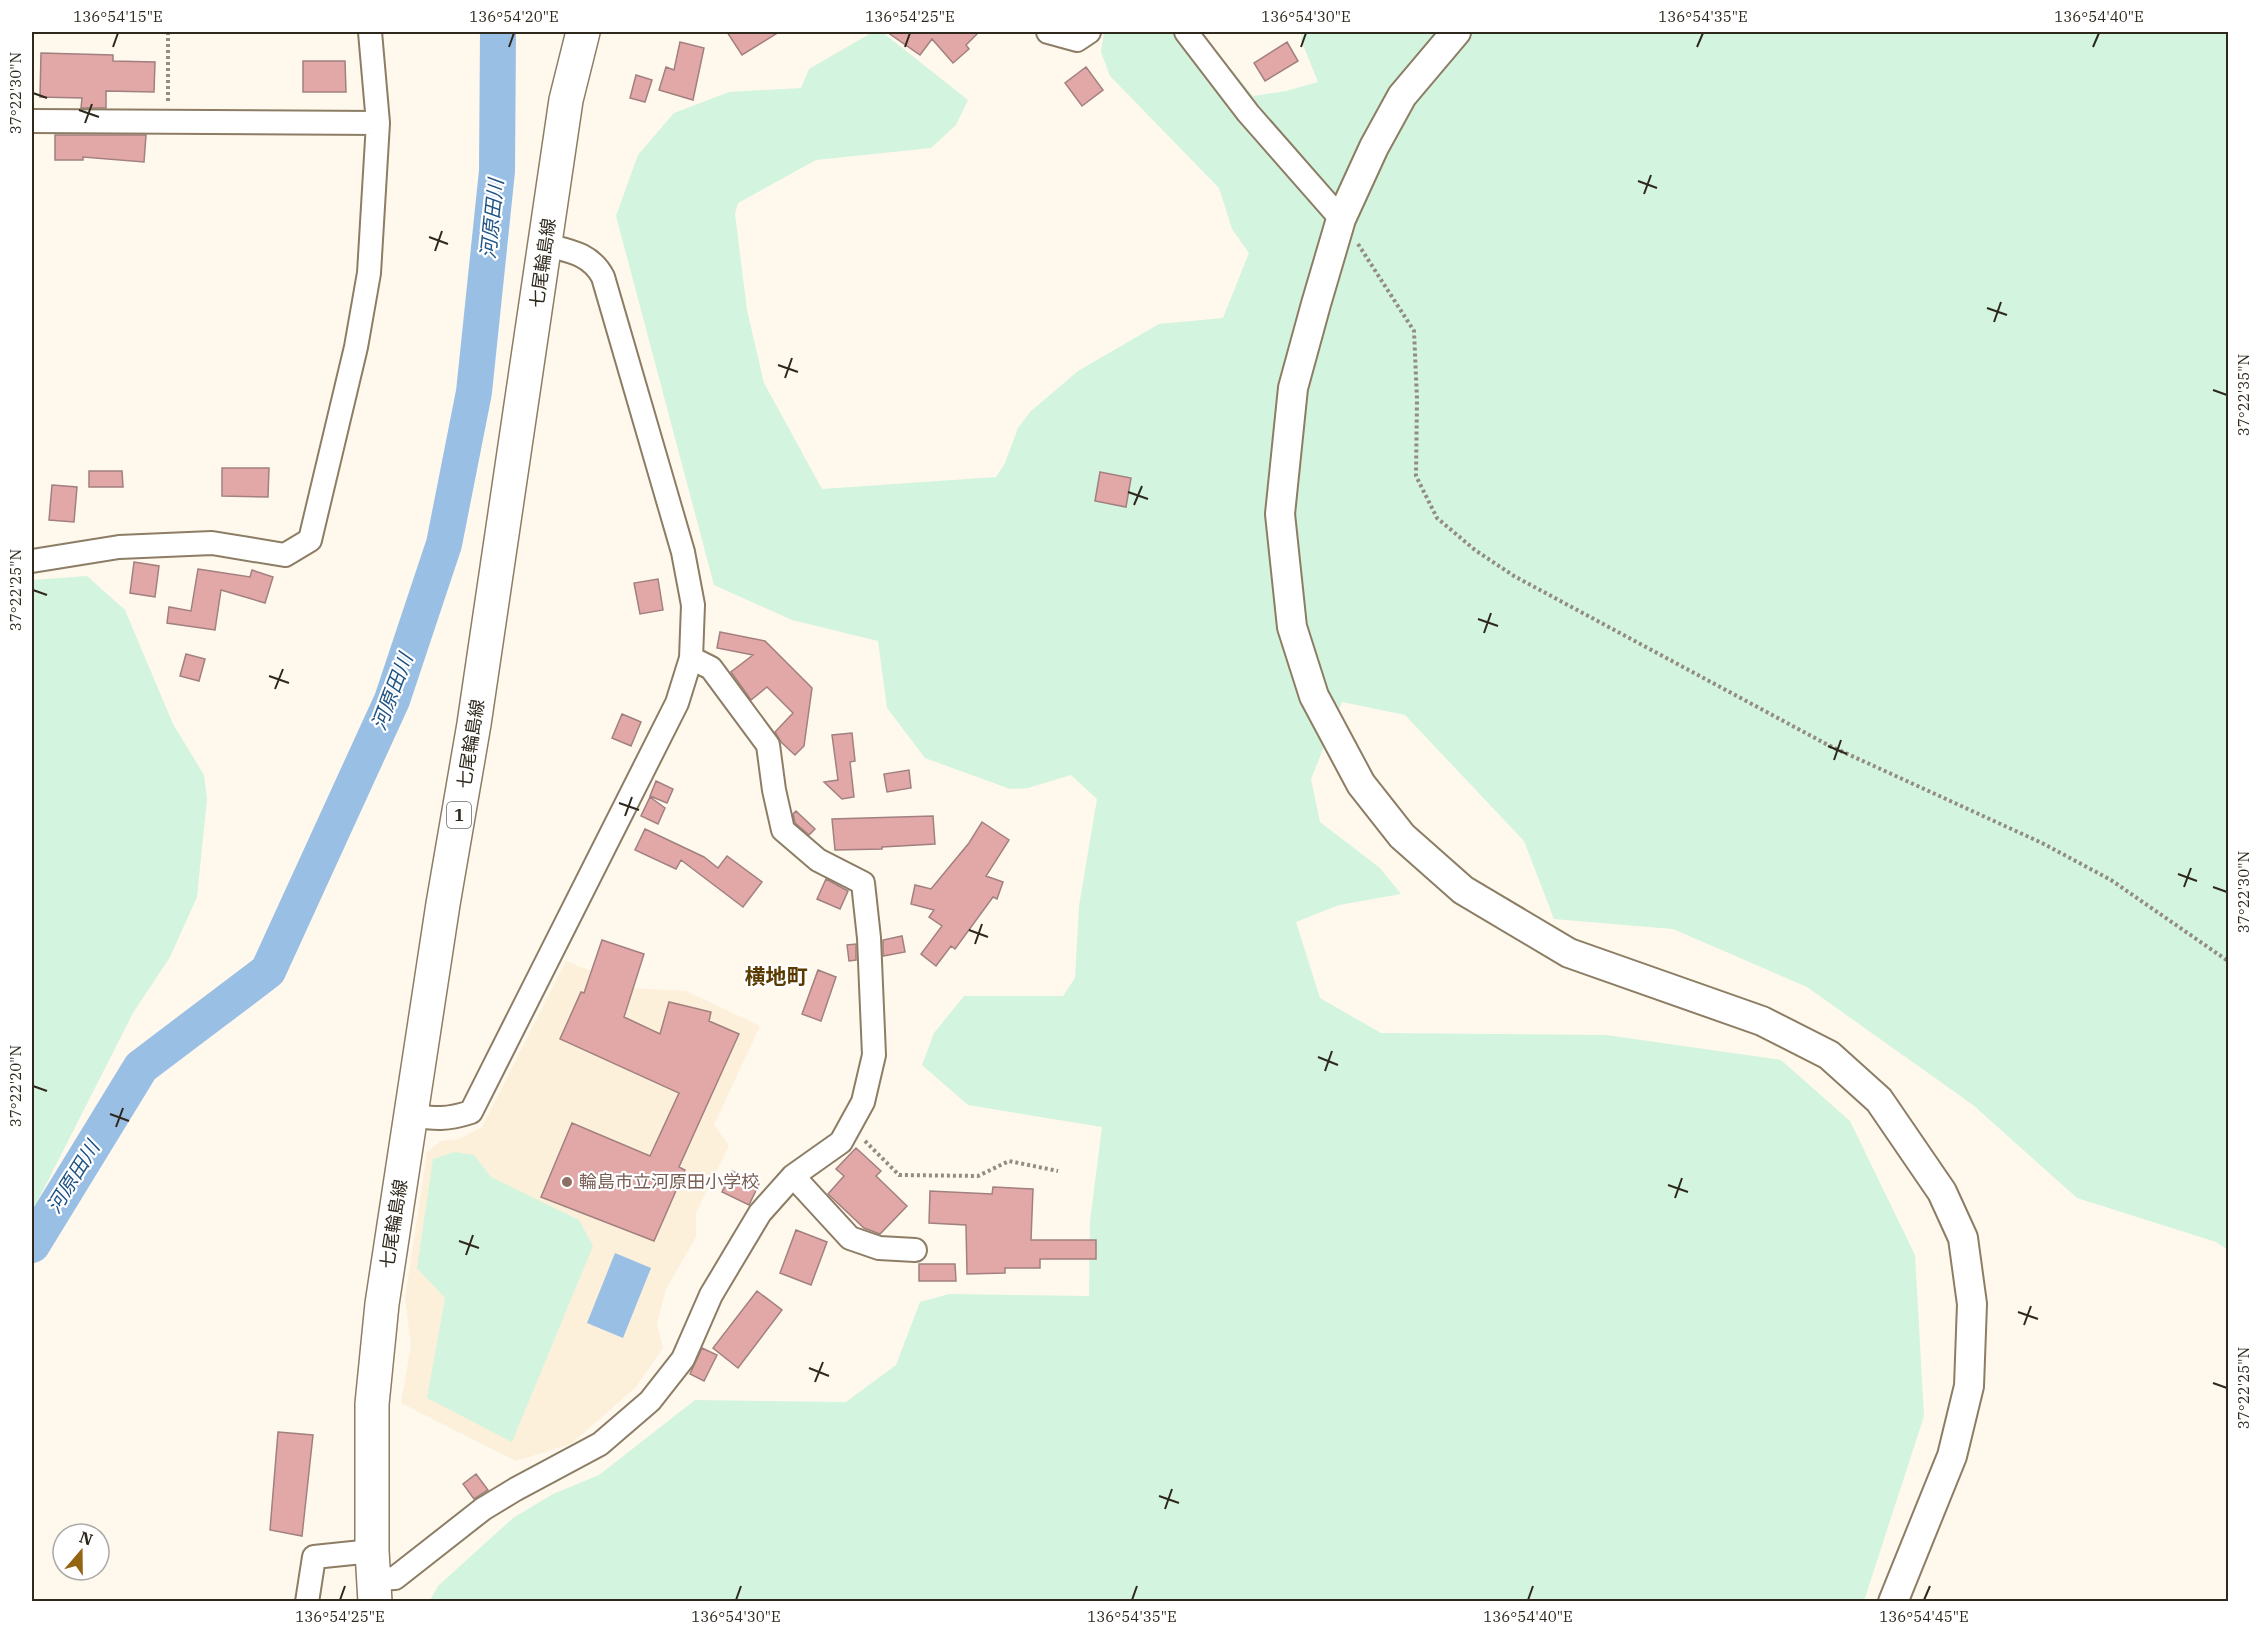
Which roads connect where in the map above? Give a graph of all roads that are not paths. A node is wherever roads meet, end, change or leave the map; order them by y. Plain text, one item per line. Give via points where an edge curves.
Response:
1 (370, 32) edge
2 (583, 32) edge
3 (1048, 32) edge
4 (1089, 32) edge
5 (1186, 32) edge
6 (1456, 32) edge
7 (32, 121) edge
8 (378, 123) junction
9 (1341, 219) junction
10 (546, 245) junction
11 (32, 561) edge
12 (691, 658) junction
13 (411, 1115) junction
14 (793, 1176) junction
15 (915, 1250) dead end
16 (374, 1577) edge
17 (307, 1602) edge
18 (1893, 1602) edge

1 - 8 street
2 - 10 main road, 七尾輪島線 / 1 via 566,100
3 - 4 street via 1077,40
5 - 9 street via 1248,113
6 - 9 street via 1402,96
7 - 8 street
8 - 11 street via 369,273 356,347 310,540 285,555 212,543 119,547
9 - 18 street via 1293,388 1280,514 1292,627 1314,696 1361,784 1402,836 1463,890 1569,953 1762,1021 1829,1055 1879,1100 1942,1192 1963,1238 1971,1293 1969,1386 1952,1456
10 - 12 street via 579,253 597,266 603,278 683,552 693,606
10 - 13 main road, 七尾輪島線 / 1
12 - 13 street via 677,703 471,1112 439,1119
12 - 14 street via 711,668 768,745 783,830 818,860 863,883 874,1055 863,1102 841,1142
13 - 16 main road, 七尾輪島線 / 1 via 382,1304 373,1393
14 - 15 street via 850,1238 879,1248
14 - 16 street via 760,1213 711,1295 683,1359 650,1401 600,1444 483,1509 394,1578
16 - 17 street via 314,1557

